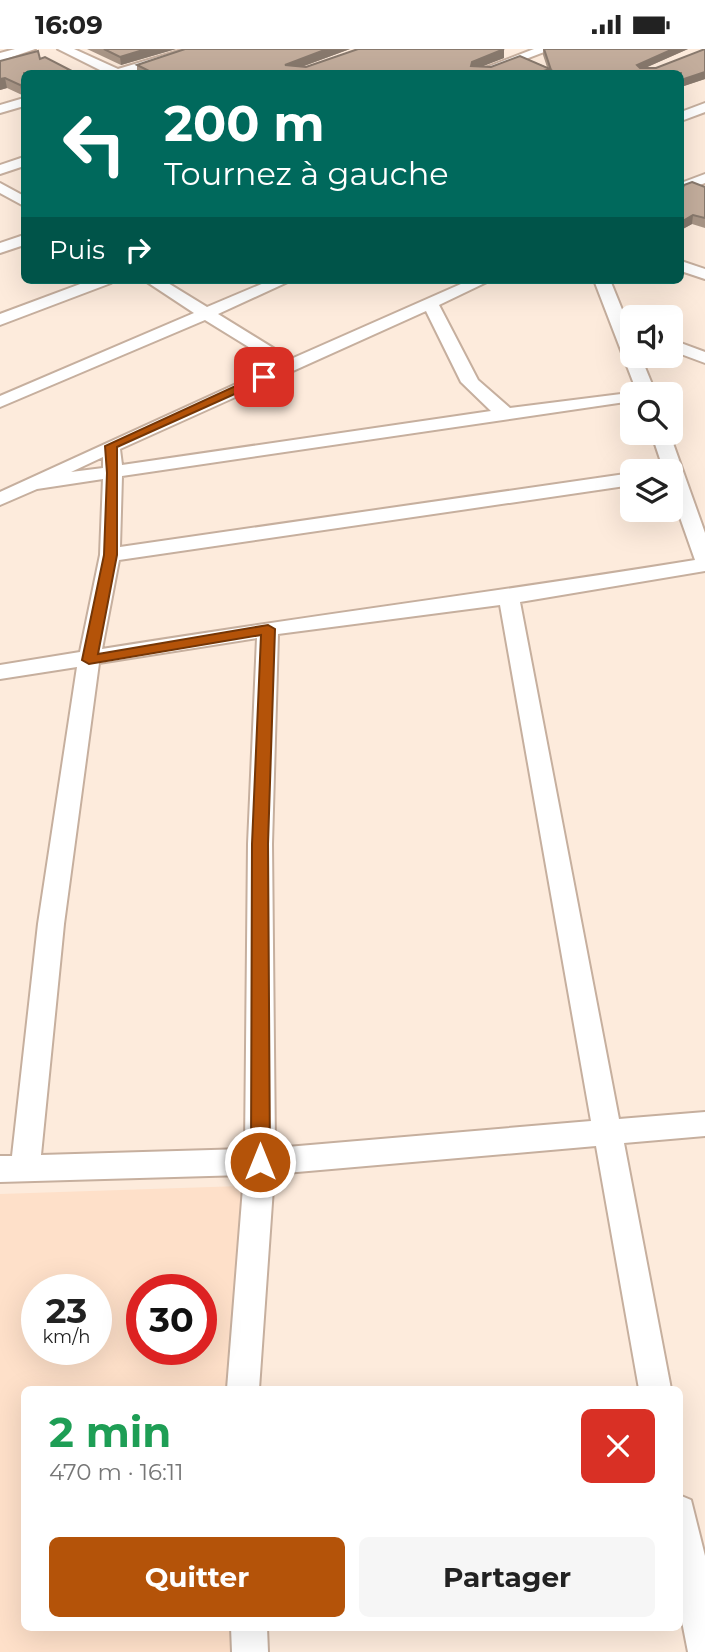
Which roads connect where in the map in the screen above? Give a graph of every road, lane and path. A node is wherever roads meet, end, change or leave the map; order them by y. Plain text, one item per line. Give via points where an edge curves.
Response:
1 (29, 49) edge
2 (64, 49) edge
3 (198, 49) edge
4 (546, 49) edge
5 (528, 56) edge
6 (0, 57) edge
7 (110, 70) edge
8 (127, 70) edge
9 (487, 70) edge
10 (21, 103) edge
11 (705, 107) edge
12 (0, 109) edge
13 (684, 116) edge
14 (21, 162) edge
15 (0, 170) edge
16 (684, 177) edge
17 (703, 181) edge
18 (0, 187) edge
19 (684, 187) edge
20 (21, 200) edge
21 (21, 241) edge
22 (0, 248) edge
23 (684, 267) edge
24 (705, 274) edge
25 (94, 284) edge
26 (158, 284) edge
27 (274, 284) edge
28 (475, 284) edge
29 (604, 284) edge
30 (431, 305) junction
31 (205, 313) junction
32 (620, 317) edge
33 (0, 320) edge
34 (683, 349) edge
35 (705, 358) edge
36 (289, 365) junction
37 (620, 398) edge
38 (0, 402) edge
39 (506, 414) junction
40 (111, 446) junction
41 (113, 473) junction
42 (620, 481) edge
43 (37, 482) junction
44 (0, 499) edge
45 (683, 503) edge
46 (110, 555) junction
47 (705, 563) edge
48 (509, 597) junction
49 (268, 629) junction
50 (89, 660) junction
51 (0, 672) edge
52 (705, 1124) edge
53 (606, 1132) junction
54 (260, 1162) junction
55 (12, 1168) edge
56 (243, 1386) edge
57 (654, 1386) edge
58 (683, 1534) edge
59 (249, 1631) edge
60 (705, 1648) edge
61 (250, 1652) edge

1 - 6 street
2 - 7 street
3 - 8 street
4 - 5 street
5 - 9 street
10 - 12 street
11 - 13 street
14 - 15 street
16 - 17 street
17 - 19 street
18 - 20 street
21 - 22 street
23 - 24 street
25 - 33 street
26 - 31 street
27 - 31 street
28 - 30 street
29 - 32 street
30 - 36 street
30 - 39 street via 470,381
31 - 36 street
31 - 38 street
34 - 35 street
36 - 40 street
37 - 39 street
39 - 41 street
40 - 41 street
40 - 43 street
41 - 43 street
41 - 46 street
42 - 46 street
43 - 44 street
45 - 47 street
46 - 50 street
47 - 48 street
48 - 49 street
48 - 53 street
49 - 50 street
49 - 54 street via 260,844
50 - 51 street
50 - 55 street
52 - 53 street
53 - 54 street
53 - 57 street
54 - 55 street
54 - 56 street
58 - 60 street
59 - 61 street

